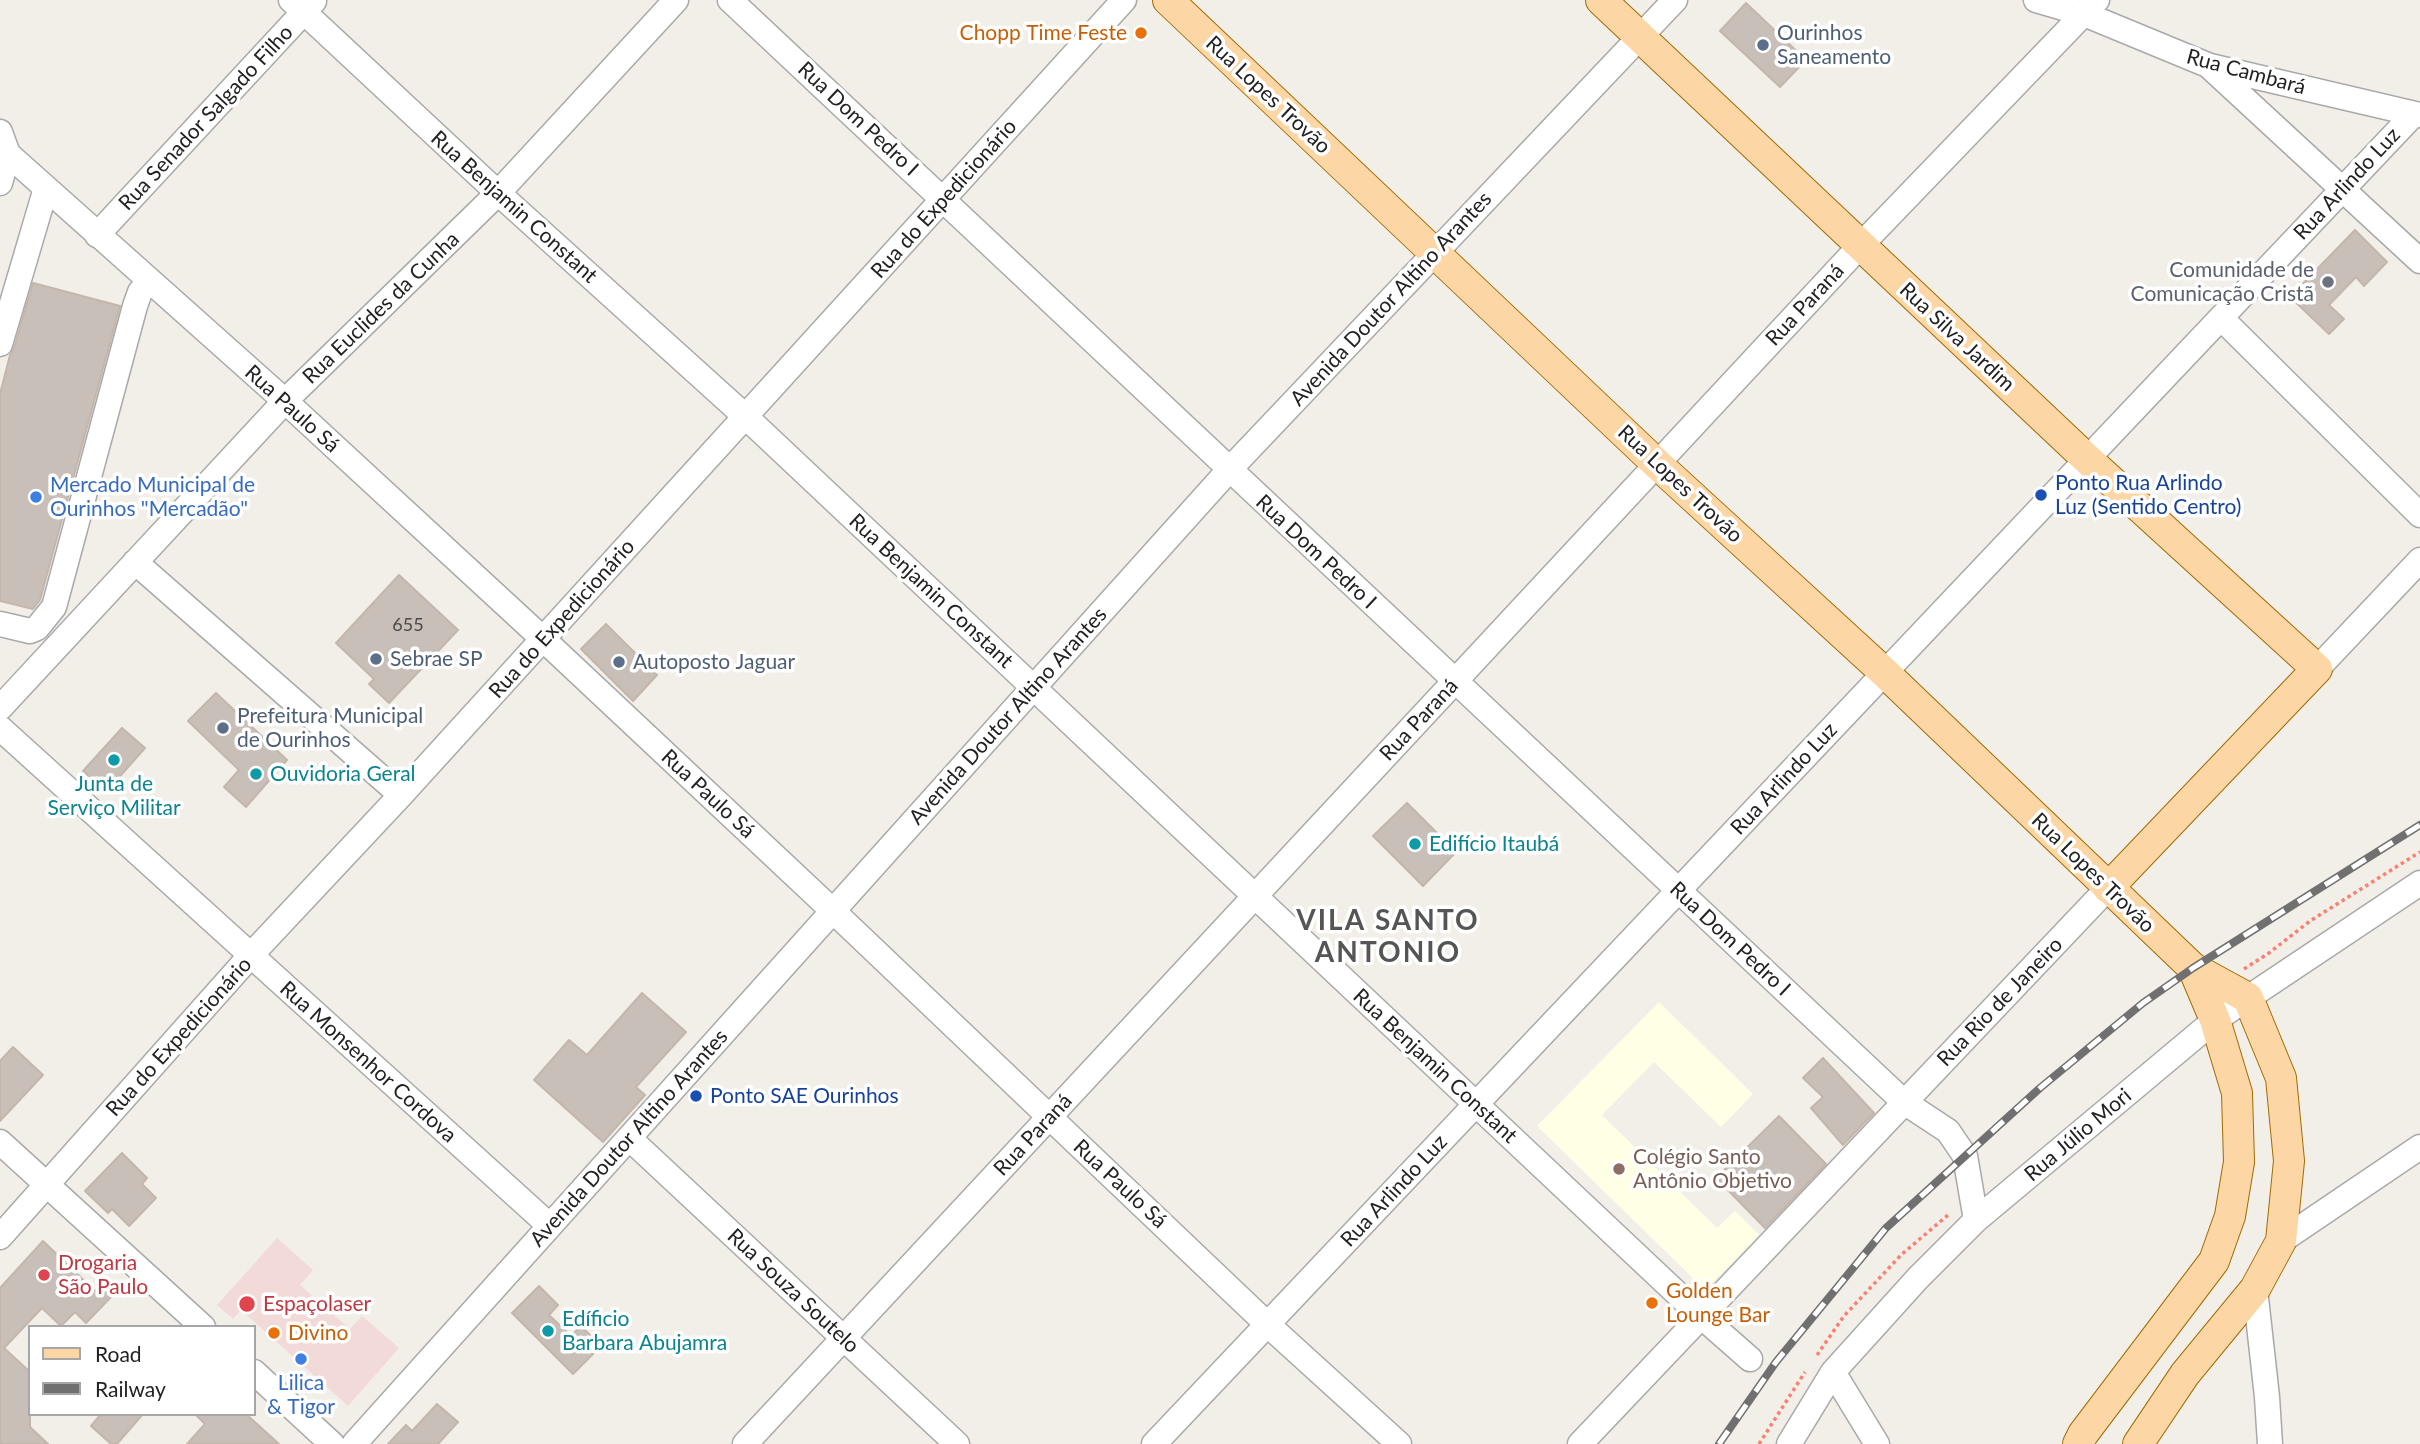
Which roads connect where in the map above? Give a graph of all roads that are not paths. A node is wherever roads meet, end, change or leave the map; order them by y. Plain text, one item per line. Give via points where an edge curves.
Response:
1 (676, 0) edge
2 (730, 0) edge
3 (1124, 0) edge
4 (1168, 0) edge
5 (1601, 0) edge
6 (1675, 0) edge
7 (2036, 0) edge
8 (303, 4) edge
9 (2090, 7) edge
10 (1639, 37) junction
11 (2210, 66) junction
12 (2417, 115) edge
13 (4, 143) edge
14 (0, 183) edge
15 (46, 188) junction
16 (2342, 190) junction
17 (498, 193) junction
18 (944, 200) junction
19 (97, 235) junction
20 (1860, 246) junction
21 (1435, 253) junction
22 (2420, 261) edge
23 (149, 282) junction
24 (2221, 318) junction
25 (0, 344) edge
26 (285, 401) junction
27 (746, 417) junction
28 (2087, 459) junction
29 (1657, 464) junction
30 (1229, 470) junction
31 (2420, 515) edge
32 (2420, 560) edge
33 (135, 562) junction
34 (0, 624) edge
35 (543, 639) junction
36 (2317, 669) junction
37 (1885, 673) junction
38 (1455, 681) junction
39 (1033, 688) junction
40 (0, 708) edge
41 (0, 728) edge
42 (401, 795) junction
43 (2420, 883) edge
44 (2108, 888) junction
45 (1678, 891) junction
46 (1255, 896) junction
47 (833, 911) junction
48 (251, 956) junction
49 (2193, 968) junction
50 (2248, 998) junction
51 (2215, 1020) junction
52 (1904, 1102) junction
53 (1476, 1104) junction
54 (1049, 1117) junction
55 (629, 1138) junction
56 (0, 1142) edge
57 (2420, 1147) edge
58 (47, 1185) junction
59 (1976, 1220) junction
60 (550, 1226) junction
61 (0, 1237) edge
62 (2281, 1241) junction
63 (2255, 1289) junction
64 (1701, 1316) junction
65 (1267, 1324) junction
66 (201, 1325) edge
67 (844, 1338) junction
68 (1750, 1359) dead end
69 (1833, 1372) junction
70 (256, 1375) edge
71 (332, 1444) edge
72 (354, 1444) edge
73 (745, 1444) edge
74 (957, 1444) edge
75 (1154, 1444) edge
76 (1399, 1444) edge
77 (1580, 1444) edge
78 (1789, 1444) edge
79 (1877, 1444) edge
80 (2078, 1444) edge
81 (2138, 1444) edge
82 (2270, 1444) edge

1 - 17 street, Rua Euclides da Cunha
2 - 18 street, Rua Dom Pedro I
3 - 18 street, Rua do Expedicionário
4 - 21 main road, Rua Lopes Trovão
5 - 10 main road, Rua Silva Jardim
6 - 10 street, Avenida Doutor Altino Arantes
7 - 9 street, Rua Cambará
8 - 17 street, Rua Benjamin Constant
8 - 19 street, Rua Senador Salgado Filho
9 - 11 street, Rua Cambará
9 - 20 street, Rua Paraná
10 - 20 main road, Rua Silva Jardim
10 - 21 street, Avenida Doutor Altino Arantes
11 - 12 street, Rua Cambará
11 - 16 street
12 - 16 street, Rua Arlindo Luz
13 - 14 street
13 - 15 street, Rua Paulo Sá
15 - 19 street, Rua Paulo Sá
15 - 25 street
16 - 22 street
16 - 24 street, Rua Arlindo Luz
17 - 26 street, Rua Euclides da Cunha
17 - 27 street, Rua Benjamin Constant
18 - 27 street, Rua do Expedicionário
18 - 30 street, Rua Dom Pedro I
19 - 23 street, Rua Paulo Sá
20 - 28 main road, Rua Silva Jardim
20 - 29 street, Rua Paraná
21 - 29 main road, Rua Lopes Trovão
21 - 30 street, Avenida Doutor Altino Arantes
23 - 26 street, Rua Paulo Sá
23 - 34 street via 135,306 54,607 30,631
24 - 28 street, Rua Arlindo Luz
24 - 31 street
26 - 33 street, Rua Euclides da Cunha
26 - 35 street, Rua Paulo Sá
27 - 35 street, Rua do Expedicionário
27 - 39 street, Rua Benjamin Constant
28 - 36 main road, Rua Silva Jardim
28 - 37 street, Rua Arlindo Luz
29 - 37 main road, Rua Lopes Trovão
29 - 38 street, Rua Paraná
30 - 38 street, Rua Dom Pedro I
30 - 39 street, Avenida Doutor Altino Arantes
32 - 36 street, Rua Rio de Janeiro
33 - 40 street, Rua Euclides da Cunha
33 - 42 street
35 - 42 street, Rua do Expedicionário
35 - 47 street, Rua Paulo Sá
36 - 44 main road, Rua Rio de Janeiro
37 - 44 main road, Rua Lopes Trovão
37 - 45 street, Rua Arlindo Luz
38 - 45 street, Rua Dom Pedro I
38 - 46 street, Rua Paraná
39 - 46 street, Rua Benjamin Constant
39 - 47 street, Avenida Doutor Altino Arantes
41 - 48 street, Rua Monsenhor Cordova
42 - 48 street, Rua do Expedicionário
43 - 50 street, Rua Júlio Mori
44 - 49 main road, Rua Lopes Trovão
44 - 52 street, Rua Rio de Janeiro
45 - 52 street, Rua Dom Pedro I
45 - 53 street, Rua Arlindo Luz
46 - 53 street, Rua Benjamin Constant
46 - 54 street, Rua Paraná
47 - 54 street, Rua Paulo Sá
47 - 55 street, Avenida Doutor Altino Arantes
48 - 58 street, Rua do Expedicionário
48 - 60 street, Rua Monsenhor Cordova
49 - 50 main road
49 - 51 main road
50 - 51 street, Rua Júlio Mori
50 - 62 main road via 2281,1078 2289,1161
51 - 59 street, Rua Júlio Mori
51 - 80 main road via 2237,1093 2239,1162 2230,1216 2214,1261
52 - 59 street, Rua Dom Pedro I via 1948,1131 1965,1156
52 - 64 street, Rua Rio de Janeiro
53 - 64 street, Rua Benjamin Constant
53 - 65 street, Rua Arlindo Luz
54 - 65 street, Rua Paulo Sá
54 - 67 street, Rua Paraná
55 - 60 street, Avenida Doutor Altino Arantes
55 - 67 street, Rua Souza Soutelo
56 - 58 street
57 - 62 street
58 - 61 street, Rua do Expedicionário
58 - 66 street
59 - 69 street, Rua Júlio Mori
60 - 72 street, Avenida Doutor Altino Arantes
62 - 63 main road
63 - 81 main road via 2185,1374
63 - 82 street
64 - 68 street, Rua Benjamin Constant
64 - 77 street, Rua Rio de Janeiro
65 - 75 street, Rua Arlindo Luz
65 - 76 street, Rua Paulo Sá
67 - 73 street, Rua Paraná
67 - 74 street, Rua Souza Soutelo
69 - 78 street, Rua Júlio Mori
69 - 79 street
70 - 71 street

